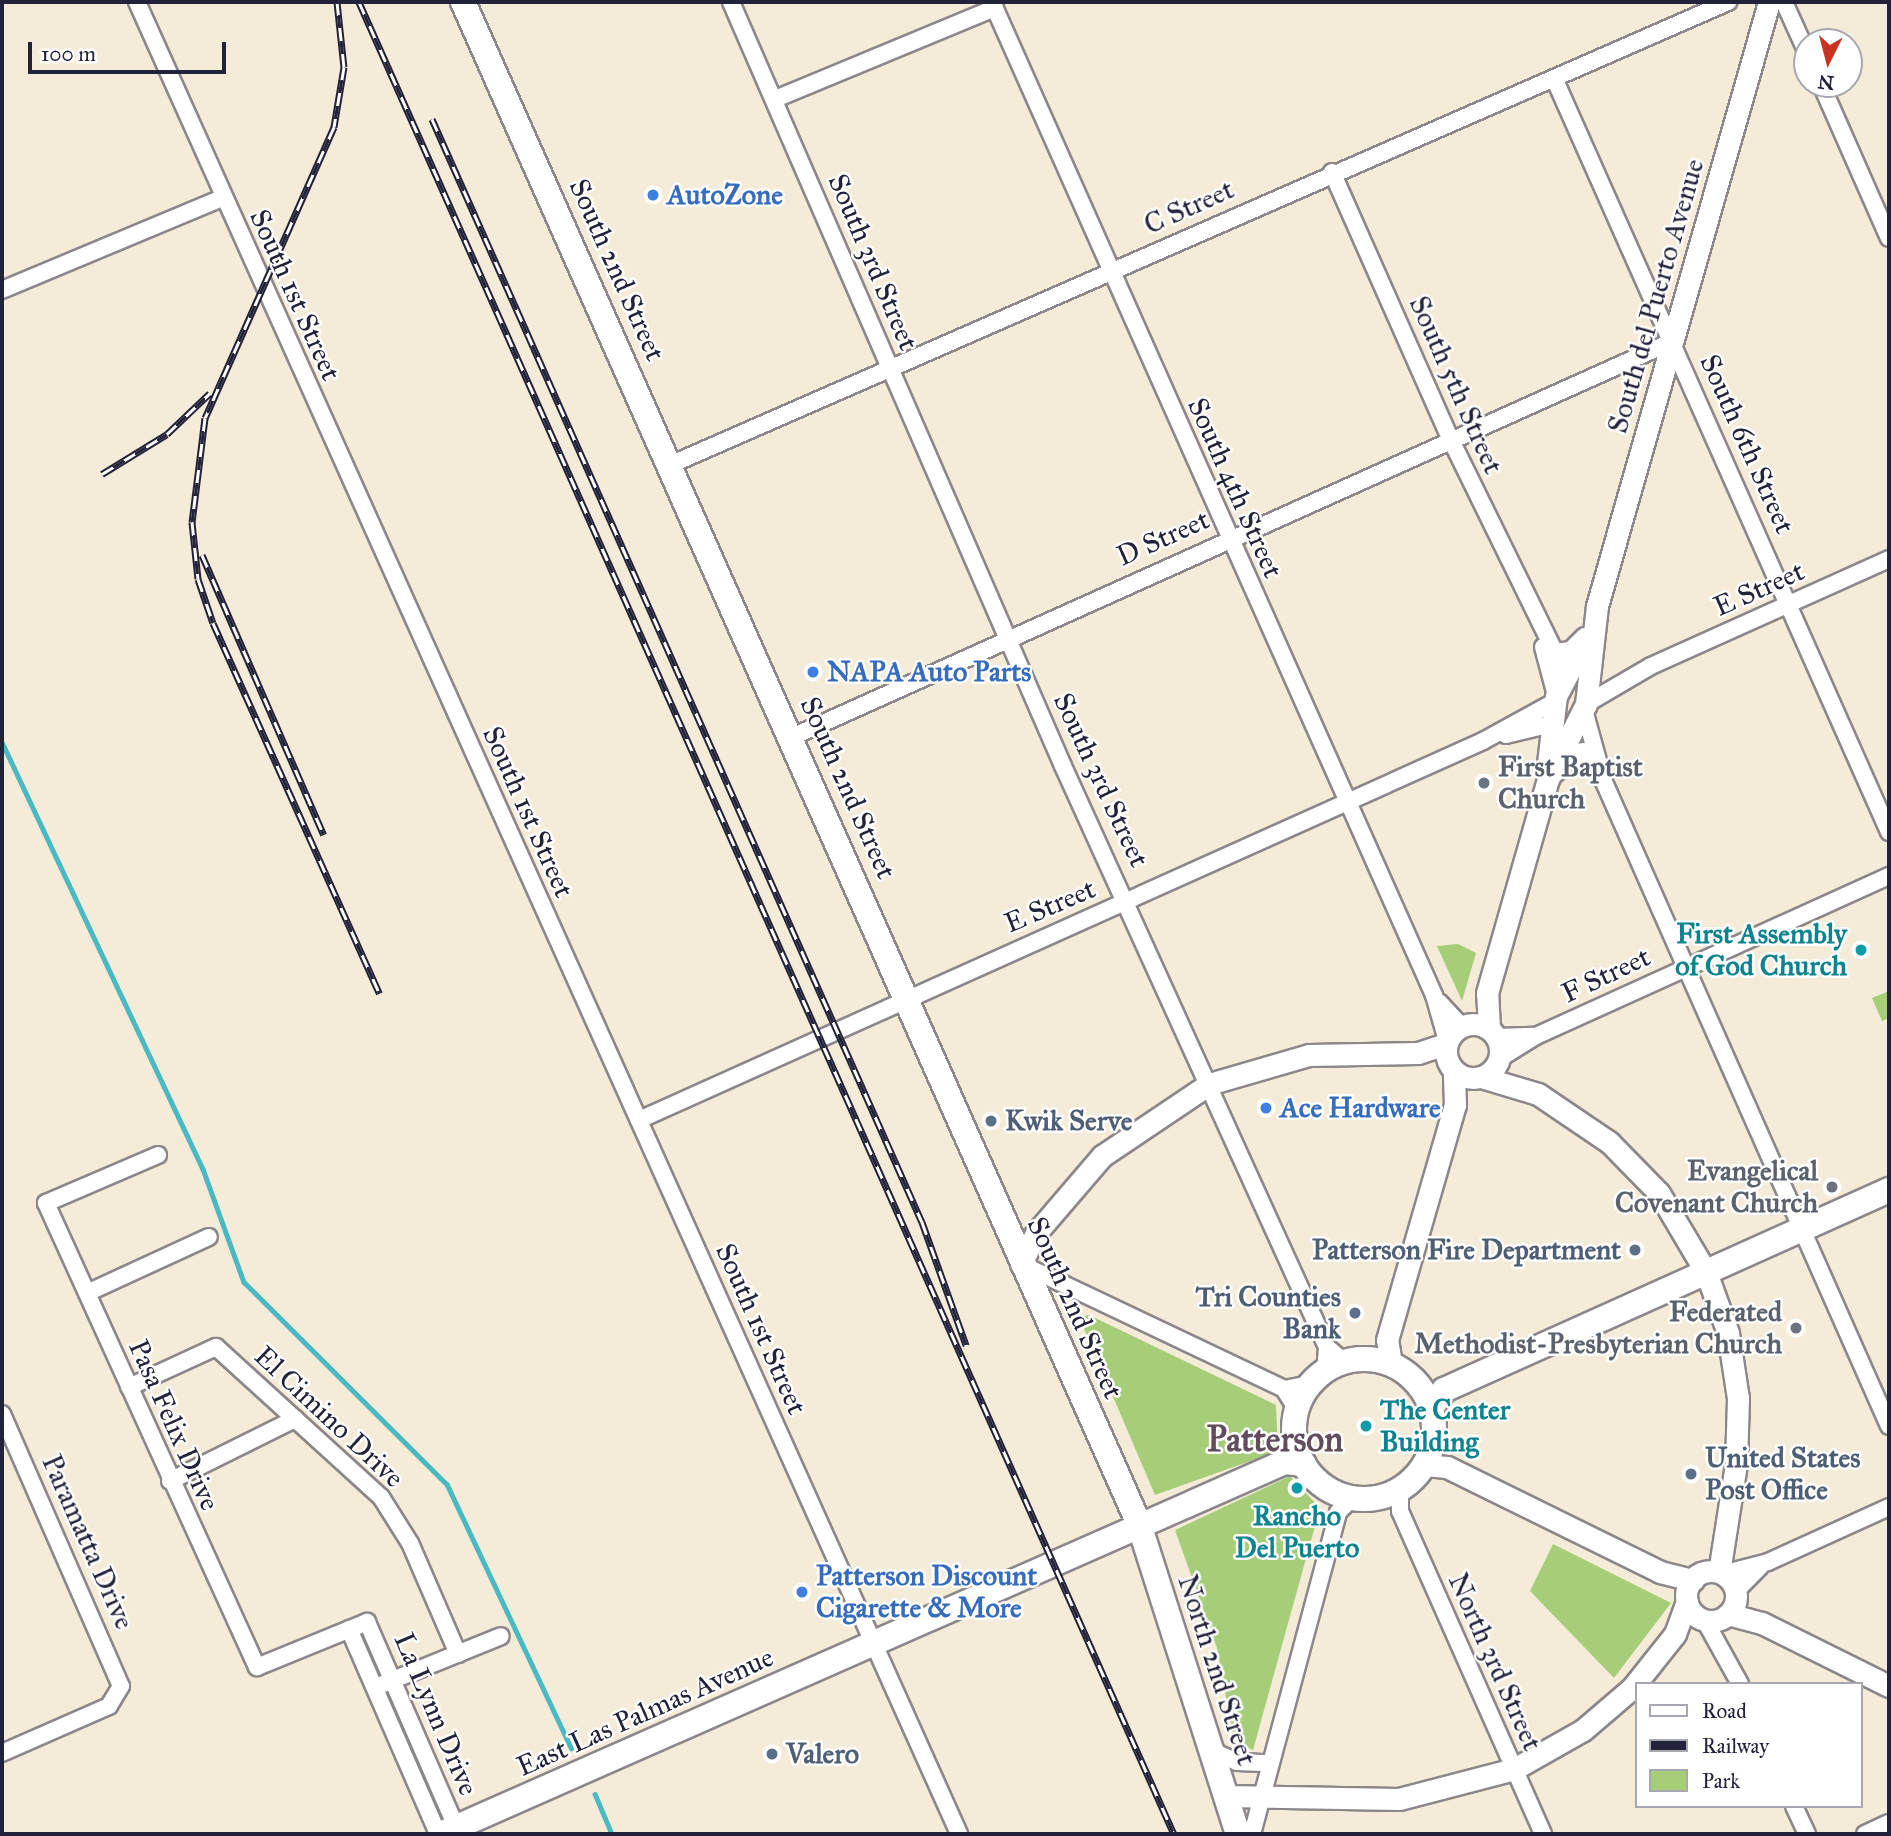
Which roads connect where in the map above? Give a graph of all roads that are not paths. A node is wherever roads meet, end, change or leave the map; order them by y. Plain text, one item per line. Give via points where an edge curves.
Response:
1 (137, 2) edge
2 (463, 2) edge
3 (731, 2) edge
4 (1728, 2) edge
5 (1769, 2) edge
6 (1784, 2) edge
7 (994, 5) edge
8 (1796, 28) edge
9 (1553, 78) junction
10 (1827, 98) edge
11 (775, 99) junction
12 (1332, 172) junction
13 (222, 198) junction
14 (1889, 238) edge
15 (1111, 271) junction
16 (2, 290) edge
17 (1673, 341) junction
18 (890, 369) junction
19 (1450, 438) junction
20 (672, 464) junction
21 (1228, 537) junction
22 (1889, 559) edge
23 (1789, 605) junction
24 (1597, 606) junction
25 (1534, 618) junction
26 (1006, 636) junction
27 (1587, 636) junction
28 (1554, 654) junction
29 (1651, 666) junction
30 (1578, 678) junction
31 (1555, 699) junction
32 (1585, 707) junction
33 (1560, 729) junction
34 (792, 737) junction
35 (1483, 741) junction
36 (1583, 753) junction
37 (1604, 782) junction
38 (1546, 786) junction
39 (1346, 802) junction
40 (1889, 832) edge
41 (1889, 876) edge
42 (1128, 901) junction
43 (1687, 967) junction
44 (908, 996) junction
45 (1536, 1036) junction
46 (1467, 1049) junction
47 (1499, 1060) junction
48 (1209, 1083) junction
49 (1527, 1089) junction
50 (639, 1121) junction
51 (158, 1155) dead end
52 (1889, 1190) edge
53 (1802, 1229) junction
54 (209, 1237) dead end
55 (1021, 1264) junction
56 (1706, 1272) junction
57 (87, 1293) junction
58 (1380, 1362) junction
59 (1326, 1366) junction
60 (129, 1387) junction
61 (1432, 1395) junction
62 (1290, 1399) junction
63 (2, 1414) edge
64 (295, 1419) junction
65 (1889, 1426) edge
66 (1295, 1456) junction
67 (1434, 1460) junction
68 (170, 1481) junction
69 (1394, 1498) junction
70 (1342, 1500) junction
71 (1889, 1507) edge
72 (1139, 1524) junction
73 (1721, 1539) junction
74 (1768, 1562) junction
75 (1721, 1573) junction
76 (1691, 1588) junction
77 (1736, 1592) junction
78 (1727, 1615) junction
79 (1702, 1618) junction
80 (1762, 1623) junction
81 (349, 1629) junction
82 (1675, 1634) junction
83 (501, 1636) dead end
84 (874, 1643) junction
85 (458, 1654) junction
86 (1728, 1656) junction
87 (392, 1680) junction
88 (1739, 1682) edge
89 (1889, 1686) edge
90 (374, 1688) junction
91 (1213, 1751) junction
92 (2, 1753) edge
93 (1270, 1763) junction
94 (1514, 1769) junction
95 (1262, 1792) junction
96 (1226, 1796) junction
97 (1795, 1808) edge
98 (1889, 1823) edge
99 (458, 1830) edge
100 (959, 1834) edge
101 (1238, 1834) edge
102 (1252, 1834) edge
103 (1543, 1834) edge
104 (1807, 1834) edge
105 (1865, 1834) edge

1 - 13 street, South 1st Street
2 - 20 main road, South 2nd Street
3 - 11 street, South 3rd Street
4 - 9 street, C Street
5 - 17 street, South del Puerto Avenue
6 - 8 street
7 - 11 street
7 - 15 street, South 4th Street
9 - 12 street, C Street
9 - 17 street, South 6th Street
10 - 14 street
11 - 18 street, South 3rd Street
12 - 15 street, C Street
12 - 19 street, South 5th Street
13 - 16 street
13 - 50 street, South 1st Street
15 - 18 street, C Street
15 - 21 street, South 4th Street
17 - 19 street, D Street
17 - 23 street, South 6th Street
17 - 24 street, South del Puerto Avenue
18 - 20 street, C Street
18 - 26 street, South 3rd Street
19 - 21 street, D Street
19 - 25 street, South 5th Street
20 - 34 main road, South 2nd Street
21 - 26 street, D Street
21 - 39 street, South 4th Street
22 - 23 street, E Street
23 - 29 street, E Street
23 - 40 street, South 6th Street
24 - 27 street, South del Puerto Avenue
24 - 30 street, South del Puerto Avenue
25 - 28 street, South 5th Street
25 - 31 street, South 5th Street
26 - 34 street, D Street
26 - 42 street, South 3rd Street
27 - 28 street via 1571,652
27 - 30 street, South del Puerto Avenue
28 - 30 street, South 5th Street
29 - 30 street, E Street
29 - 32 street, E Street
30 - 31 street, South del Puerto Avenue
30 - 32 street, South del Puerto Avenue
31 - 33 street, South del Puerto Avenue
31 - 35 street, E Street
32 - 33 street, South del Puerto Avenue
32 - 37 street
33 - 35 street, E Street
33 - 36 street
33 - 38 street, South del Puerto Avenue
34 - 44 main road, South 2nd Street
35 - 39 street, E Street
36 - 37 street
36 - 38 street via 1567,756
37 - 43 street
38 - 46 street, South del Puerto Avenue
39 - 42 street, E Street
39 - 46 street, South 4th Street via 1434,995
41 - 43 street, F Street
42 - 44 street, E Street
42 - 48 street, South 3rd Street
43 - 45 street, F Street
43 - 53 street
44 - 50 street, E Street
44 - 55 main road, South 2nd Street
45 - 46 street, F Street
45 - 47 street, F Street
46 - 47 street
46 - 48 street via 1309,1055
46 - 49 street
46 - 58 street
47 - 49 street
48 - 55 street via 1102,1156 1036,1233
48 - 59 street, South 3rd Street
49 - 56 street via 1583,1121 1633,1164 1678,1220
50 - 84 street, South 1st Street
51 - 57 street, Pasa Felix Drive via 46,1203
52 - 53 main road
53 - 56 main road
53 - 65 street
54 - 57 street
55 - 62 street
55 - 72 main road, South 2nd Street
56 - 61 main road
56 - 73 street via 1728,1333 1738,1398 1735,1477
57 - 60 street, Pasa Felix Drive
58 - 59 main road
58 - 61 main road
59 - 62 main road
60 - 64 street, El Cimino Drive via 216,1348
60 - 68 street, Pasa Felix Drive
61 - 67 main road
62 - 66 main road
63 - 92 street, Paramatta Drive via 120,1678 119,1694 109,1706
64 - 68 street
64 - 85 street, El Cimino Drive via 381,1497 410,1543
66 - 70 main road
66 - 72 main road, East Las Palmas Avenue
67 - 69 main road
67 - 76 street
68 - 81 street, Pasa Felix Drive via 257,1667
69 - 70 main road
69 - 94 street, North 3rd Street
70 - 93 street
71 - 74 street
72 - 84 main road, East Las Palmas Avenue
72 - 91 main road, North 2nd Street
73 - 75 street
73 - 76 street
74 - 75 street
74 - 77 street
75 - 76 street
75 - 77 street
76 - 79 street
76 - 82 street
77 - 78 street
77 - 80 street
78 - 79 street
78 - 80 street
78 - 86 street
79 - 82 street
79 - 86 street
80 - 89 street
81 - 87 street, La Lynn Drive via 367,1622
81 - 90 street, La Lynn Drive
82 - 94 street via 1604,1714
83 - 85 street
84 - 99 main road, East Las Palmas Avenue
84 - 100 street, South 1st Street
85 - 87 street
86 - 88 street
87 - 90 street
87 - 99 street, La Lynn Drive
90 - 99 street, La Lynn Drive
91 - 93 street via 1237,1762
91 - 96 main road, North 2nd Street
93 - 95 street
94 - 95 street via 1399,1799
94 - 103 street, North 3rd Street
95 - 96 street
95 - 102 street
96 - 101 main road, North 2nd Street
97 - 104 street
98 - 105 street

